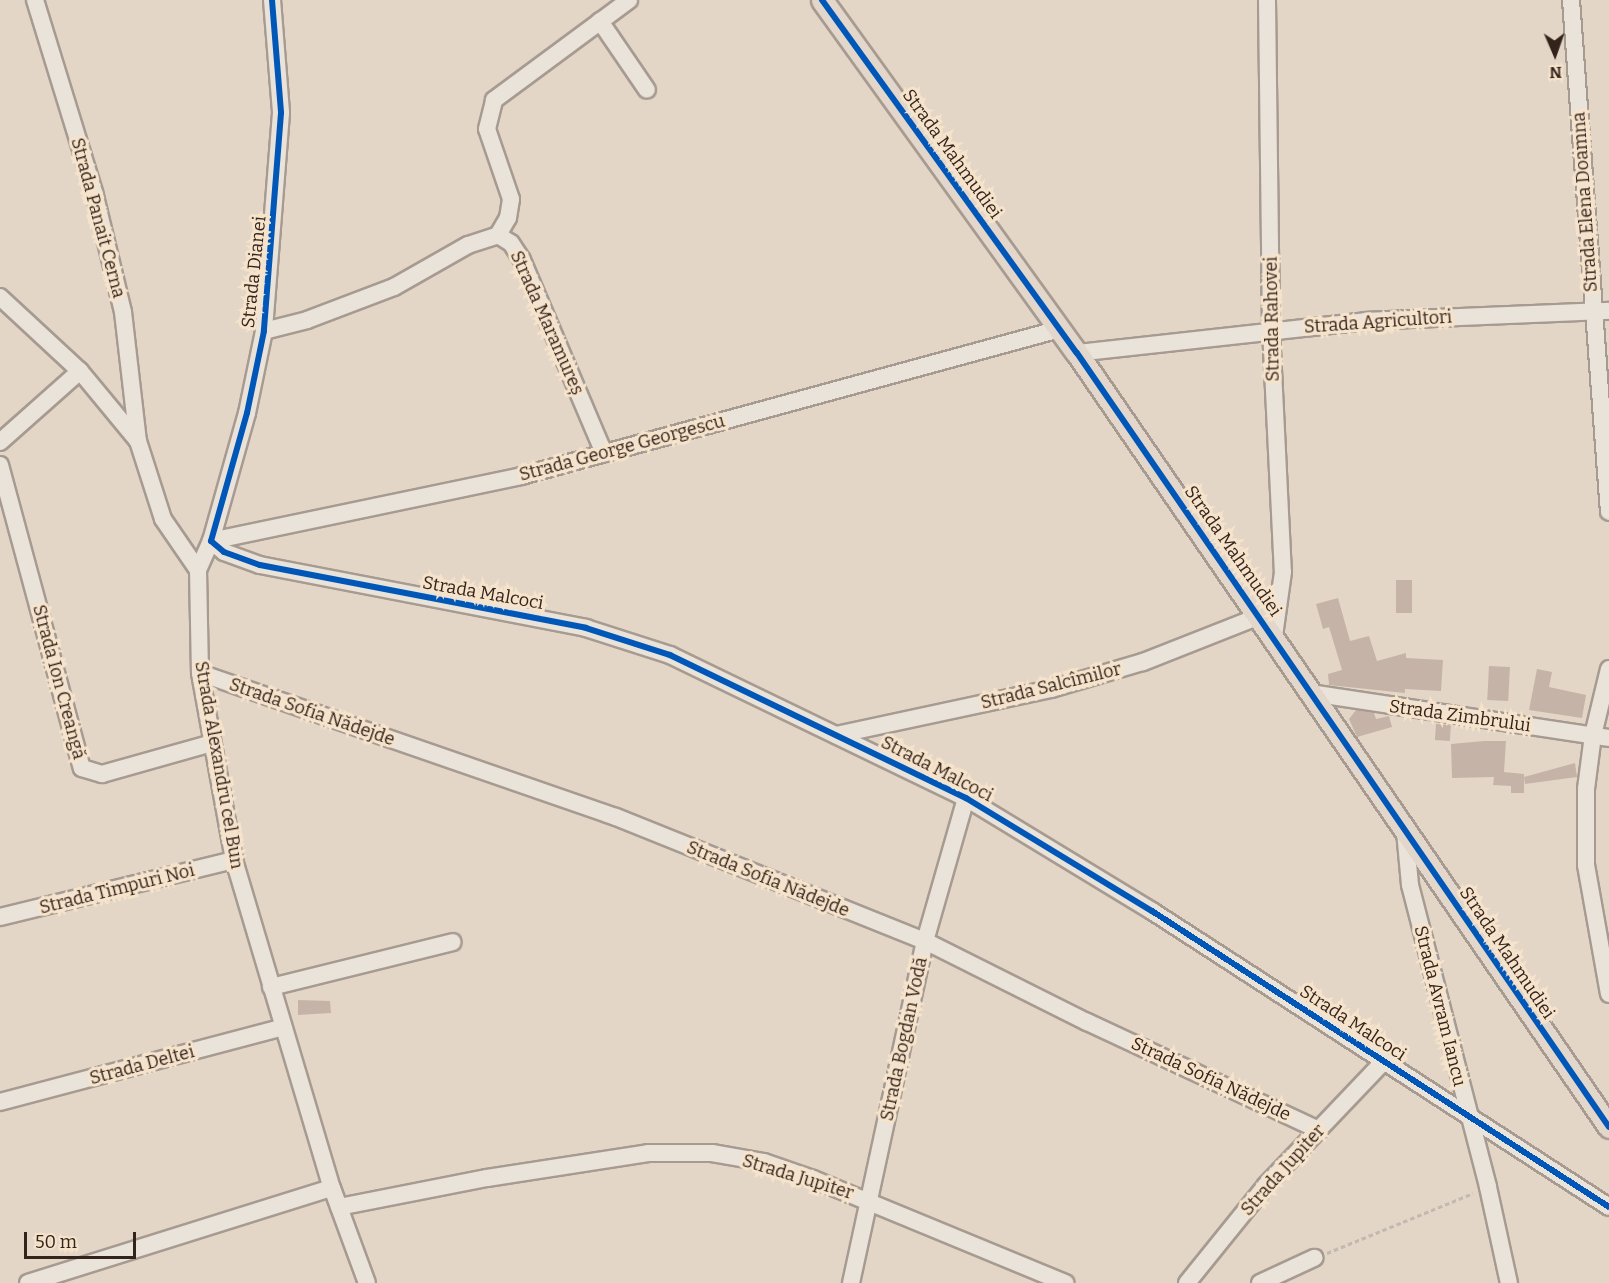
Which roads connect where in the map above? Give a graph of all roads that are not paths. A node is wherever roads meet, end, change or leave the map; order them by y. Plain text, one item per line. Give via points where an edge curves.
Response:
1 (35, 0) edge
2 (272, 0) edge
3 (629, 0) edge
4 (822, 0) edge
5 (1267, 0) edge
6 (1572, 0) edge
7 (600, 21) junction
8 (647, 90) dead end
9 (498, 235) junction
10 (0, 297) edge
11 (1601, 311) edge
12 (1060, 329) junction
13 (1271, 329) junction
14 (264, 332) junction
15 (1077, 353) junction
16 (80, 370) junction
17 (138, 441) junction
18 (0, 442) edge
19 (604, 453) junction
20 (0, 465) edge
21 (1609, 512) edge
22 (212, 542) junction
23 (198, 570) junction
24 (1260, 616) junction
25 (1274, 636) junction
26 (1609, 669) edge
27 (200, 673) junction
28 (1311, 693) junction
29 (836, 735) junction
30 (1601, 736) edge
31 (212, 743) junction
32 (966, 798) junction
33 (1406, 831) junction
34 (234, 860) junction
35 (0, 917) edge
36 (925, 941) junction
37 (453, 942) dead end
38 (271, 987) junction
39 (1609, 994) edge
40 (283, 1027) junction
41 (1384, 1061) junction
42 (0, 1102) edge
43 (1468, 1117) junction
44 (1609, 1127) edge
45 (1319, 1130) junction
46 (332, 1188) junction
47 (870, 1200) junction
48 (339, 1207) junction
49 (1609, 1207) edge
50 (1314, 1258) road end
51 (28, 1283) edge
52 (367, 1283) edge
53 (851, 1283) edge
54 (1065, 1283) edge
55 (1187, 1283) edge
56 (1260, 1283) edge
57 (1509, 1283) edge

1 - 17 street, Strada Panait Cerna via 94,192 123,312
2 - 14 street, Strada Dianei via 281,113
3 - 7 street
4 - 12 main road, Strada Mahmudiei
5 - 13 street, Strada Rahovei
6 - 11 street, Strada Elena Doamna
7 - 8 street
7 - 9 street via 494,100 488,129 511,199 508,218
9 - 14 street, Strada Maramureș via 468,245 394,287
9 - 19 street, Strada Maramureș via 511,243 522,260
10 - 16 street
11 - 13 street, Strada Agricultori
11 - 21 street, Strada Elena Doamna
12 - 15 main road, Strada Mahmudiei
12 - 19 street, Strada George Georgescu
13 - 15 street, Strada Agricultori
13 - 25 street, Strada Rahovei via 1283,572
14 - 22 street, Strada Dianei
15 - 24 main road, Strada Mahmudiei
16 - 17 street
16 - 18 street
17 - 23 street via 163,519
19 - 22 street, Strada George Georgescu via 521,476
20 - 31 street, Strada Ion Creangă via 82,768 102,774
22 - 23 street
22 - 29 street, Strada Malcoci via 224,552 260,565 516,613 618,637 670,655
23 - 27 street, Strada Alexandru cel Bun
24 - 25 main road, Strada Mahmudiei
24 - 29 street, Strada Salcîmilor via 1143,662 1051,689
25 - 28 main road, Strada Mahmudiei
26 - 30 street
27 - 31 street, Strada Alexandru cel Bun
27 - 36 street, Strada Sofia Nădejde via 616,817
28 - 30 street, Strada Zimbrului
28 - 33 main road, Strada Mahmudiei
29 - 32 street, Strada Malcoci
30 - 39 street via 1586,789 1586,865
31 - 34 street, Strada Alexandru cel Bun
32 - 36 street, Strada Bogdan Vodă
32 - 41 street, Strada Malcoci via 1152,911
33 - 43 street, Strada Avram Iancu via 1410,885
33 - 44 main road, Strada Mahmudiei
34 - 35 street, Strada Timpuri Noi
34 - 38 street, Strada Alexandru cel Bun
36 - 45 street, Strada Sofia Nădejde
36 - 47 street, Strada Bogdan Vodă
37 - 38 street
38 - 40 street, Strada Alexandru cel Bun
40 - 42 street, Strada Deltei
40 - 46 street, Strada Alexandru cel Bun
41 - 43 street, Strada Malcoci
41 - 45 street, Strada Jupiter
43 - 49 street, Strada Malcoci
43 - 57 street, Strada Avram Iancu
45 - 55 street, Strada Jupiter via 1266,1185
46 - 48 street, Strada Alexandru cel Bun
46 - 51 street
47 - 48 street, Strada Jupiter via 764,1162 712,1153 648,1153 487,1178
47 - 53 street, Strada Bogdan Vodă
47 - 54 street, Strada Jupiter
48 - 52 street, Strada Alexandru cel Bun
50 - 56 street

